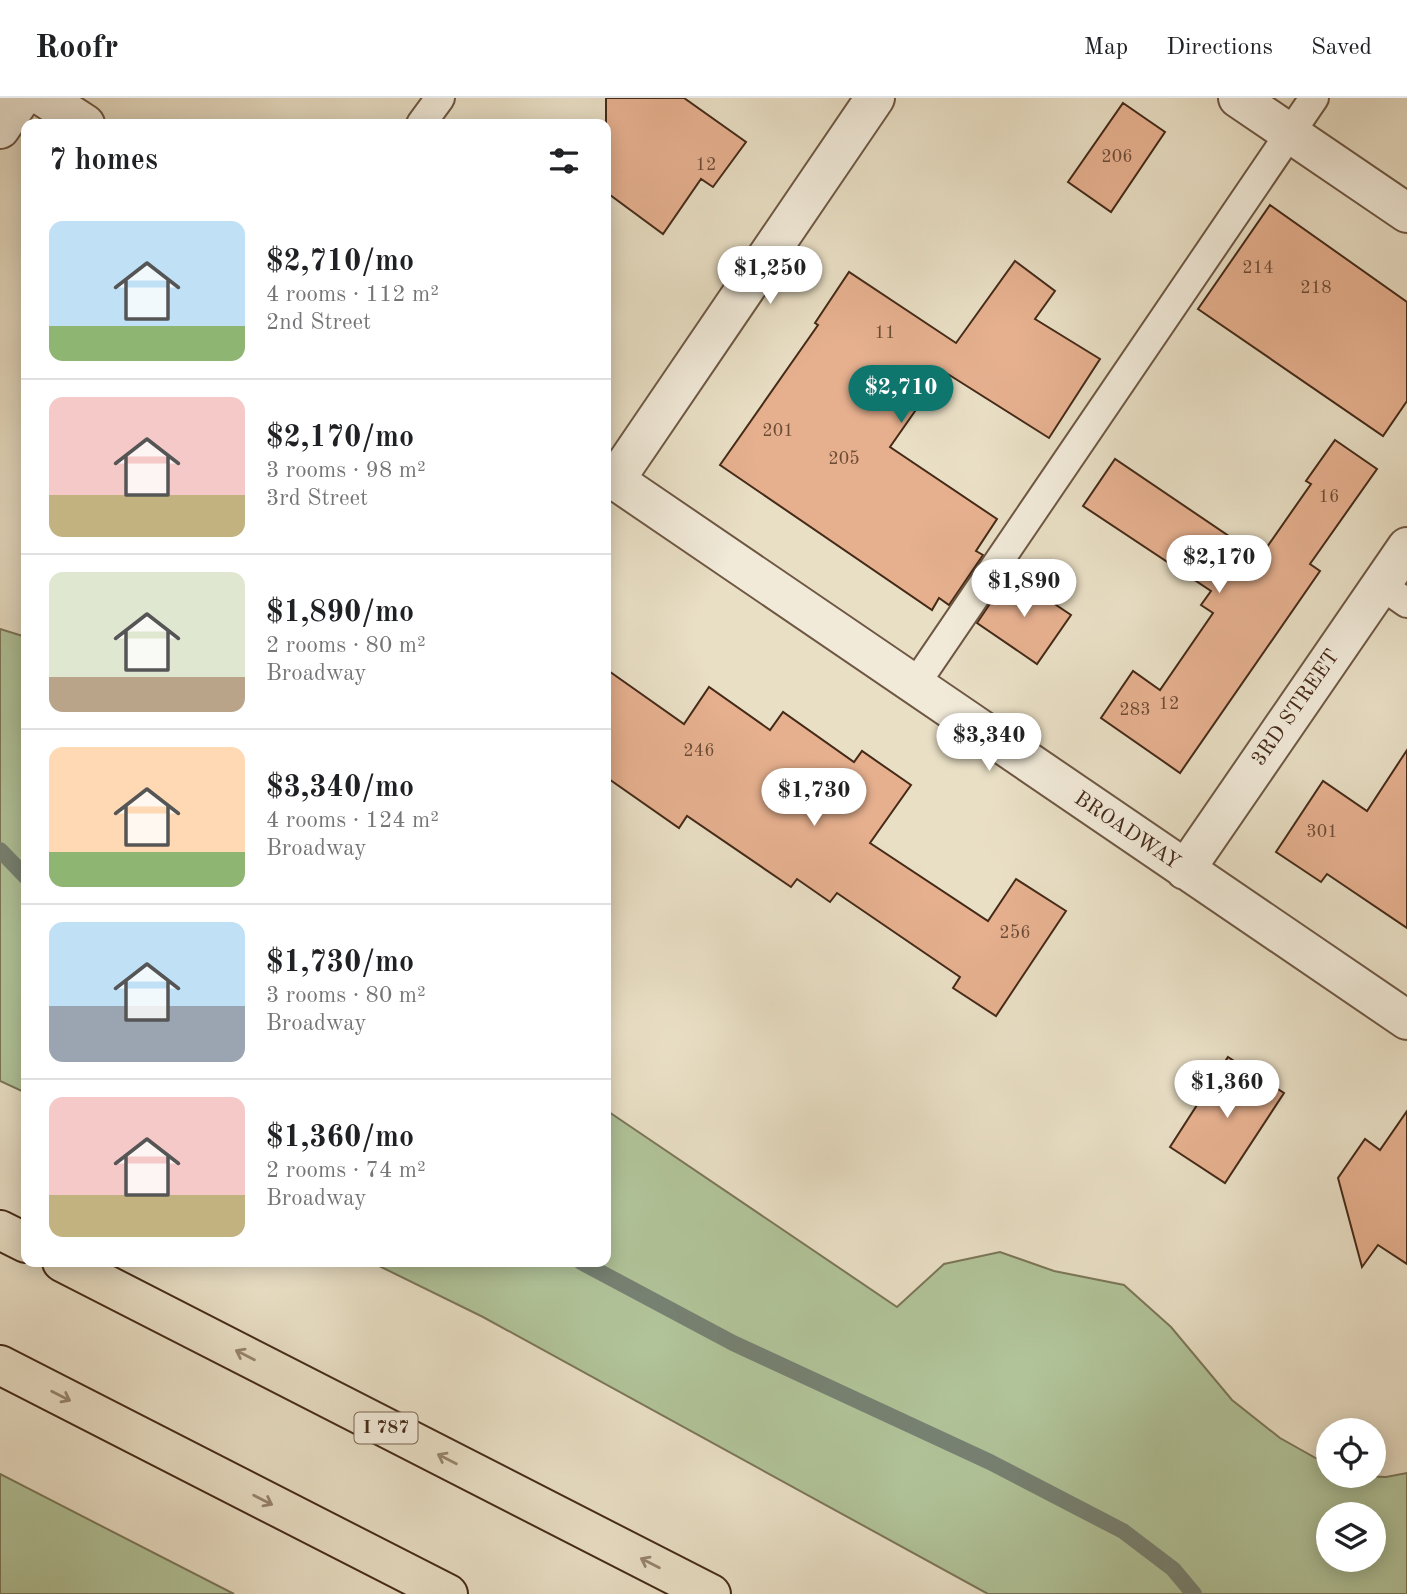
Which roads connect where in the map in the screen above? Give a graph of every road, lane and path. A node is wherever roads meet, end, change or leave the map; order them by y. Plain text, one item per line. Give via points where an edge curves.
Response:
1 (21, 98) edge
2 (45, 98) edge
3 (440, 98) edge
4 (876, 98) edge
5 (1238, 98) edge
6 (1314, 98) edge
7 (77, 119) edge
8 (425, 119) edge
9 (0, 129) edge
10 (1290, 133) junction
11 (1407, 213) edge
12 (611, 476) edge
13 (611, 478) edge
14 (1407, 547) edge
15 (1394, 594) edge
16 (914, 686) junction
17 (1185, 870) junction
18 (1407, 1020) edge
19 (0, 1230) edge
20 (21, 1240) edge
21 (72, 1267) edge
22 (0, 1365) edge
23 (448, 1594) edge
24 (710, 1594) edge

1 - 9 street
2 - 7 street
3 - 8 lane
4 - 12 street
5 - 10 street
6 - 10 lane
10 - 11 street
10 - 16 lane
13 - 16 street, BROADWAY
14 - 15 street, 3RD STREET
15 - 17 street, 3RD STREET
16 - 17 street, BROADWAY
17 - 18 street, BROADWAY
19 - 20 highway
24 -> 21 highway, I 787
22 -> 23 highway

